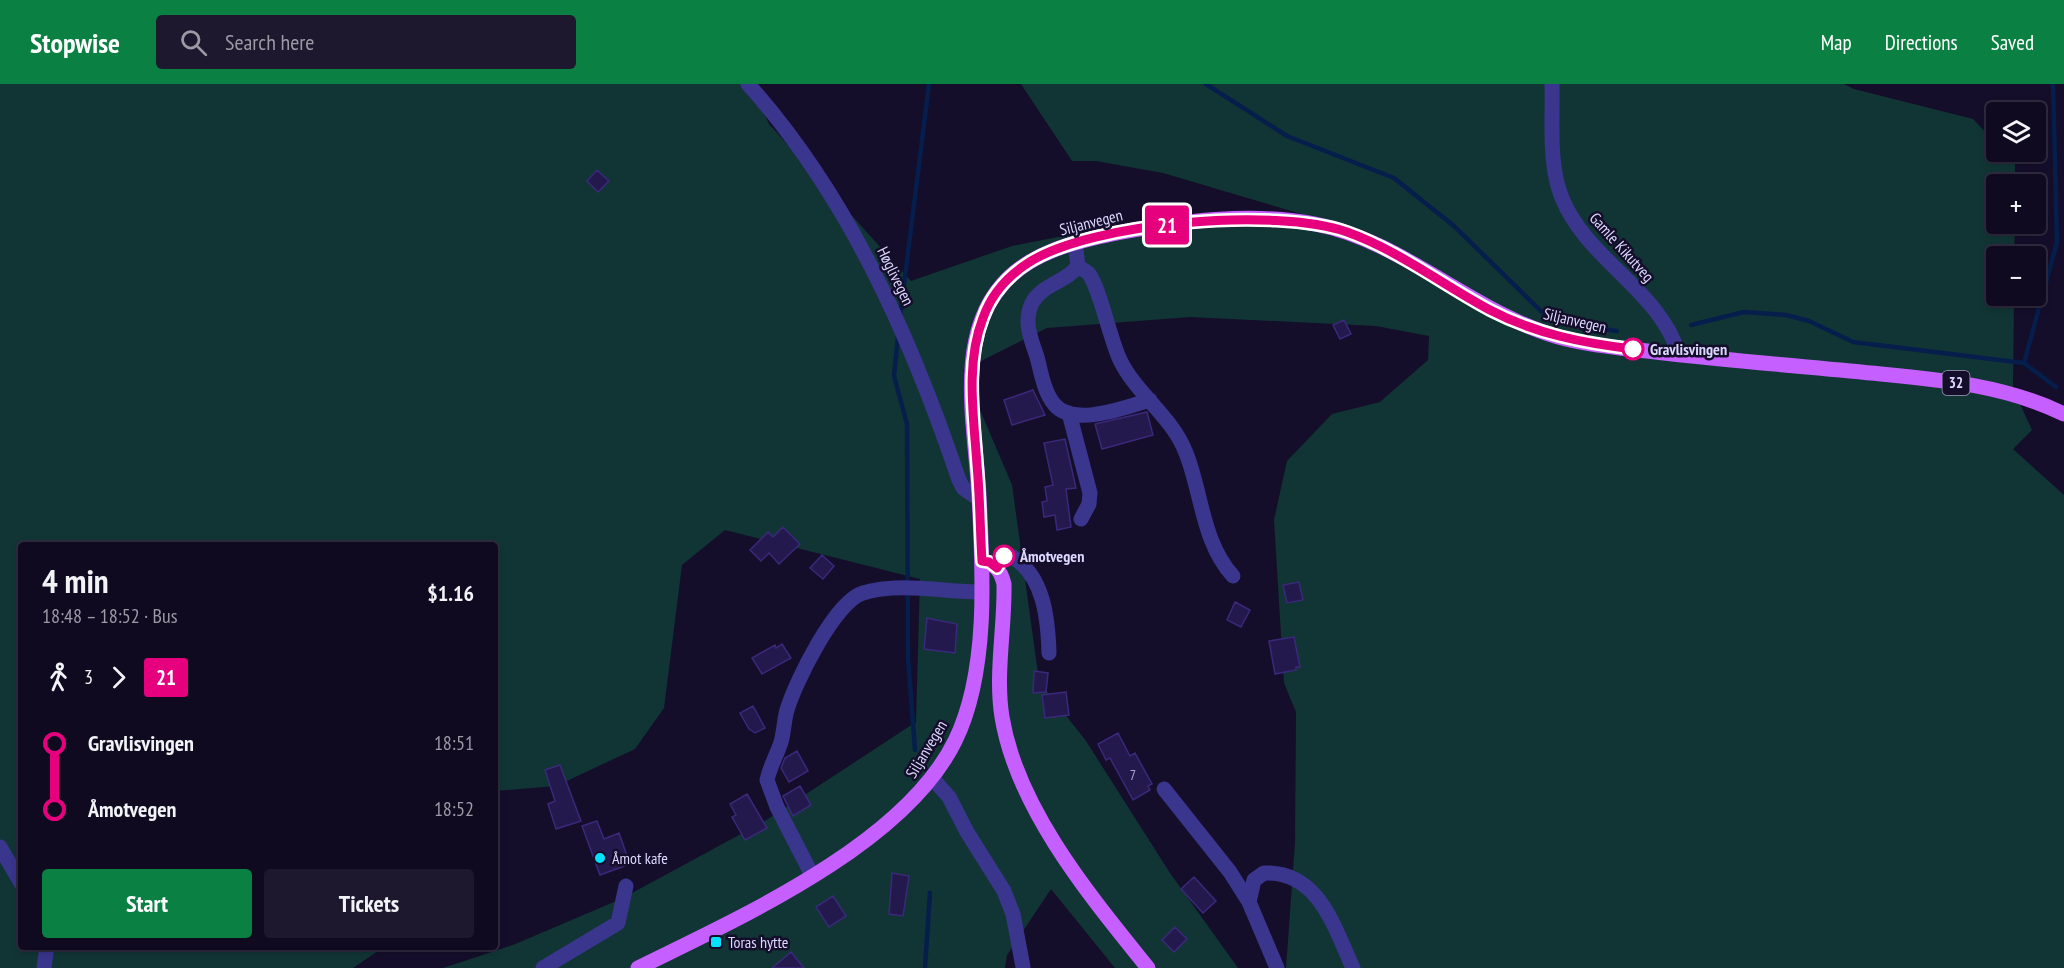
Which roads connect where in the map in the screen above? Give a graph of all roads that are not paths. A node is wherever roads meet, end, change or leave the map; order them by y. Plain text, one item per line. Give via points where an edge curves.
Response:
1 (748, 84) edge
2 (1552, 84) edge
3 (1075, 243) junction
4 (1078, 266) junction
5 (1679, 355) junction
6 (1150, 400) junction
7 (2060, 408) edge
8 (1069, 413) junction
9 (980, 499) junction
10 (1081, 519) dead end
11 (982, 561) junction
12 (997, 568) junction
13 (1233, 576) dead end
14 (982, 592) junction
15 (1049, 653) dead end
16 (933, 779) junction
17 (1164, 789) dead end
18 (0, 848) edge
19 (812, 875) junction
20 (18, 878) edge
21 (626, 886) dead end
22 (1250, 902) junction
23 (46, 950) edge
24 (1023, 967) edge
25 (44, 968) edge
26 (543, 968) edge
27 (638, 968) edge
28 (1148, 968) edge
29 (1277, 968) edge
30 (1353, 968) edge

1 - 9 street, Høglivegen via 790,136 858,241 916,361 959,480 963,488
2 - 5 street, Gamle Kikutveg via 1554,148 1561,197 1588,240 1670,328
3 - 4 street
3 - 5 main road, Siljanvegen / 32 via 1215,220 1268,219 1320,224 1371,242 1491,310 1543,332 1586,344
3 - 9 main road, Siljanvegen / 32 via 1017,270 994,295 982,319 975,348 973,388
4 - 6 street via 1089,274 1121,361
4 - 8 street via 1042,291 1028,316 1049,396 1055,406
5 - 7 main road, Siljanvegen / 32 via 1924,378 1985,387
6 - 8 street via 1100,414
6 - 13 street via 1181,440 1209,532 1219,557
8 - 10 street via 1090,493
9 - 11 main road, Siljanvegen / 32
11 - 12 main road
11 - 14 main road, Siljanvegen / 32
12 - 15 street via 1004,556 1011,556 1032,577 1047,615
12 - 28 main road via 1004,584 1002,715 1012,757 1049,832
14 - 16 main road, Siljanvegen / 32 via 970,699 955,741
14 - 19 street via 870,591 855,596 837,615 798,683 767,780
16 - 19 main road, Siljanvegen / 32 via 890,822
16 - 24 street via 949,797 1005,891
17 - 22 street
18 - 20 street
19 - 27 main road, Siljanvegen / 32
21 - 26 street via 618,923
22 - 29 street
22 - 30 street via 1254,880 1264,873 1279,873 1304,883 1325,909
23 - 25 street

